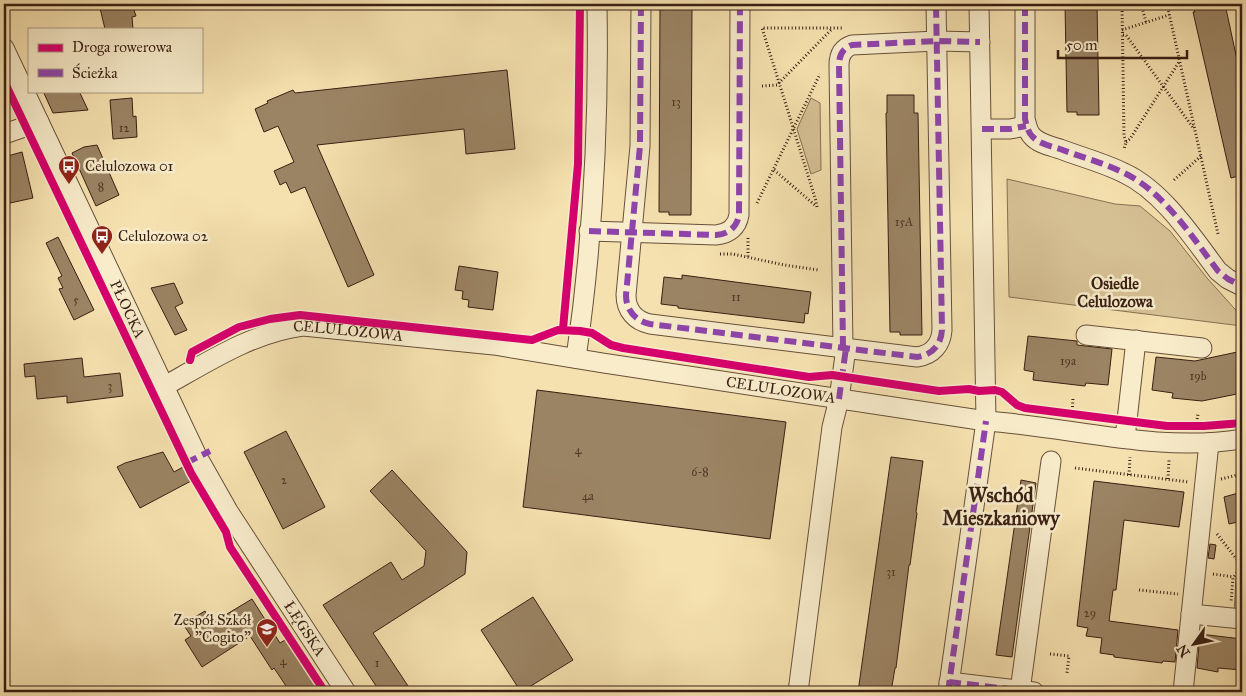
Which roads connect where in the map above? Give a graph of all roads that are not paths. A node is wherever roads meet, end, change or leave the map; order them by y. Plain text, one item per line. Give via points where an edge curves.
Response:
1 (597, 4) edge
2 (641, 4) edge
3 (740, 4) edge
4 (936, 4) edge
5 (979, 4) edge
6 (1025, 4) edge
7 (937, 41) junction
8 (980, 42) junction
9 (4, 48) edge
10 (39, 122) junction
11 (1026, 126) junction
12 (982, 129) junction
13 (4, 134) edge
14 (589, 231) junction
15 (632, 233) junction
16 (1242, 286) edge
17 (1086, 334) dead end
18 (1136, 340) junction
19 (844, 348) junction
20 (1202, 348) dead end
21 (576, 358) junction
22 (164, 387) junction
23 (839, 399) junction
24 (986, 421) junction
25 (1126, 438) junction
26 (1242, 439) edge
27 (1209, 443) junction
28 (1051, 461) dead end
29 (262, 565) joint
30 (1192, 605) junction
31 (1236, 618) edge
32 (949, 687) edge
33 (1027, 691) edge
34 (346, 692) edge
35 (798, 692) edge
36 (1183, 692) edge

1 - 14 street via 594,173
2 - 15 street via 640,146
3 - 15 street via 738,221 732,230 722,235
4 - 7 street
5 - 8 street
6 - 11 street
7 - 8 street
7 - 19 street via 852,45 843,50 838,60
7 - 19 street via 942,336 933,351 917,357
8 - 12 street
9 - 10 street, PŁOCKA
10 - 13 street
10 - 22 street, PŁOCKA
11 - 12 street
11 - 16 street via 1037,140 1124,172 1146,186 1172,211 1218,271
12 - 24 street
14 - 15 street
14 - 21 street
15 - 19 street via 626,301 639,320
17 - 18 street
18 - 20 street
18 - 25 street
19 - 23 street
21 - 22 street, CELULOZOWA via 494,345 303,326 262,336
21 - 23 street, CELULOZOWA
22 - 29 street, PŁOCKA via 214,488
23 - 24 street, CELULOZOWA
23 - 35 street via 832,427
24 - 25 street, CELULOZOWA
24 - 32 street
25 - 27 street, CELULOZOWA
26 - 27 street, CELULOZOWA
27 - 30 street
28 - 33 street
29 - 34 street, ŁĘGSKA
30 - 31 street
30 - 36 street
32 - 33 street

